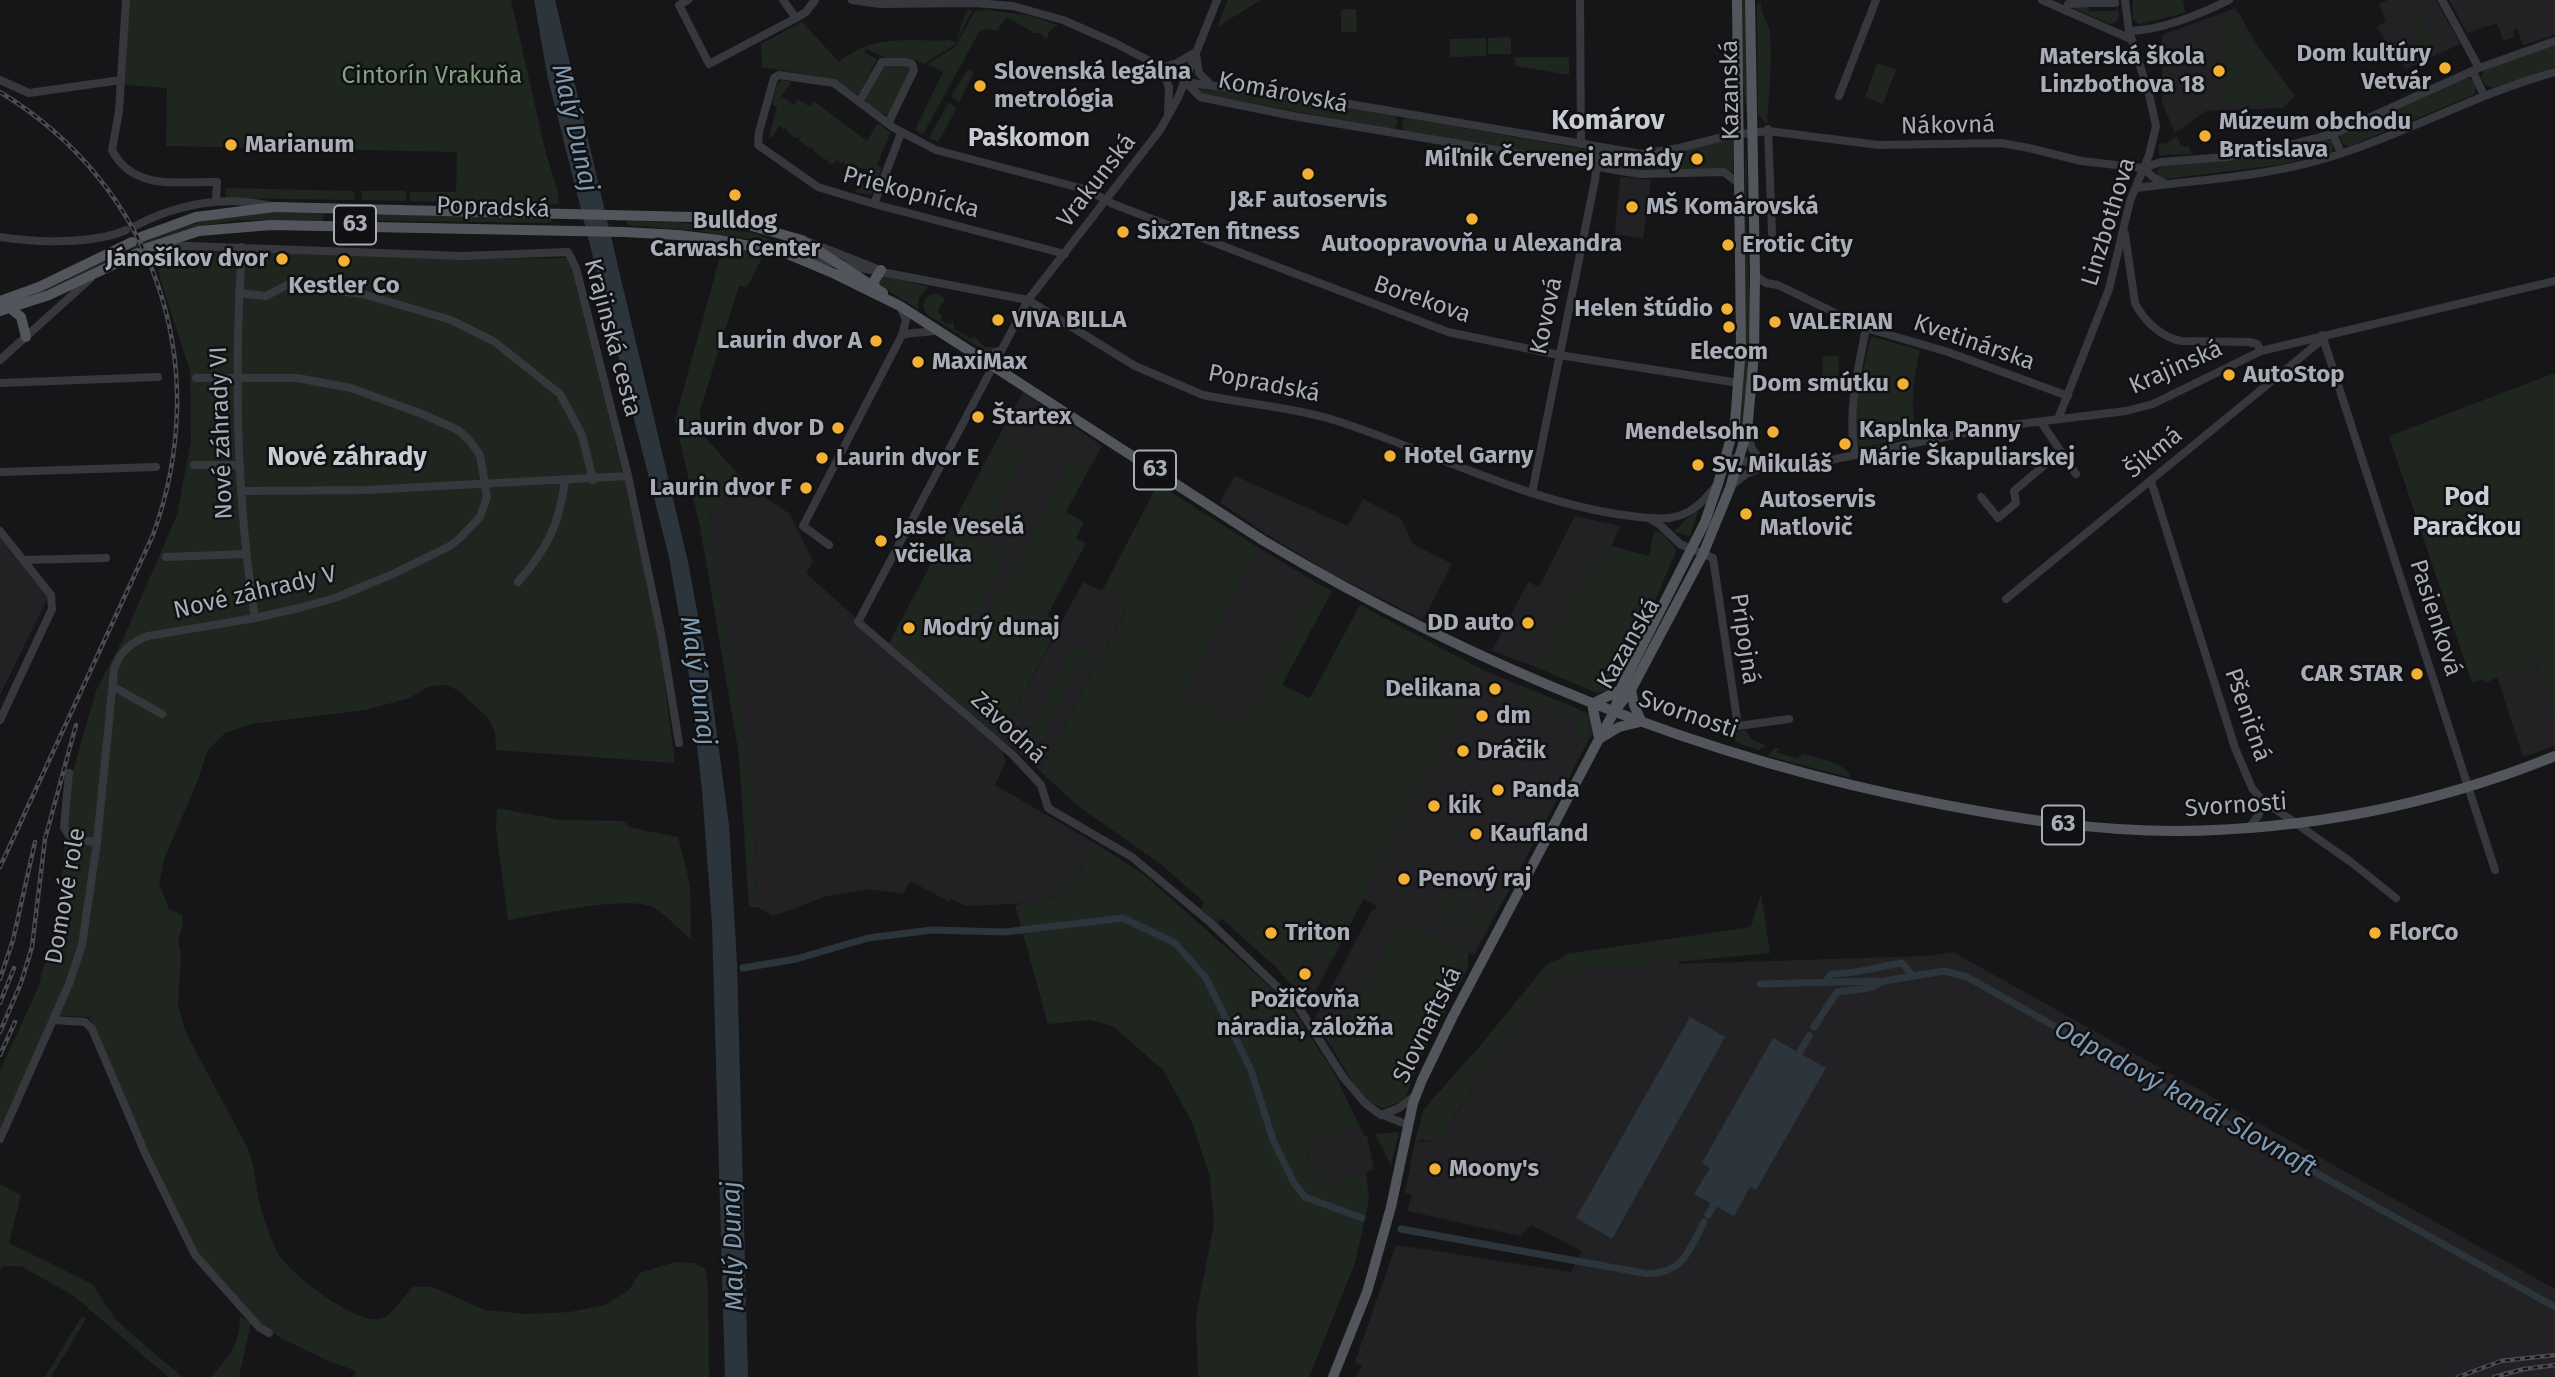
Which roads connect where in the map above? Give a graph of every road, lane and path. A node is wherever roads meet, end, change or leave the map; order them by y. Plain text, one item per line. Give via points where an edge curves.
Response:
1 (125, 0) edge
2 (688, 0) edge
3 (783, 0) edge
4 (815, 0) edge
5 (852, 0) edge
6 (1217, 0) edge
7 (1580, 0) edge
8 (1737, 0) edge
9 (1750, 0) edge
10 (1876, 0) edge
11 (2042, 0) edge
12 (2125, 0) edge
13 (2229, 0) edge
14 (2442, 0) edge
15 (2093, 2) edge
16 (2115, 3) dead end
17 (2066, 11) junction
18 (796, 18) junction
19 (2130, 35) junction
20 (2555, 41) edge
21 (1196, 52) junction
22 (1161, 68) junction
23 (2476, 70) junction
24 (2555, 72) edge
25 (0, 80) edge
26 (121, 80) junction
27 (1184, 80) junction
28 (1212, 84) junction
29 (2484, 95) junction
30 (1839, 96) dead end
31 (1200, 97) junction
32 (1178, 98) junction
33 (859, 102) junction
34 (1168, 116) junction
35 (888, 124) junction
36 (1768, 128) junction
37 (901, 132) junction
38 (1752, 132) junction
39 (1739, 134) junction
40 (2333, 134) junction
41 (1581, 144) junction
42 (758, 145) joint
43 (1599, 148) junction
44 (2341, 153) junction
45 (1597, 168) junction
46 (2143, 168) junction
47 (1740, 184) junction
48 (2166, 184) junction
49 (2136, 188) junction
50 (1107, 200) junction
51 (216, 201) junction
52 (874, 204) junction
53 (274, 207) junction
54 (2124, 228) junction
55 (1772, 233) dead end
56 (0, 237) edge
57 (18, 240) junction
58 (802, 240) junction
59 (0, 244) edge
60 (242, 247) junction
61 (147, 249) junction
62 (785, 253) junction
63 (1065, 254) junction
64 (838, 263) junction
65 (881, 270) junction
66 (94, 274) junction
67 (1755, 275) junction
68 (2555, 281) edge
69 (1766, 283) junction
70 (875, 286) junction
71 (239, 293) junction
72 (1755, 298) junction
73 (1028, 300) junction
74 (0, 301) edge
75 (900, 306) junction
76 (5, 309) edge
77 (1866, 328) junction
78 (937, 330) junction
79 (902, 335) junction
80 (26, 337) junction
81 (2323, 337) junction
82 (1001, 350) junction
83 (2261, 351) junction
84 (976, 354) junction
85 (1559, 355) junction
86 (0, 360) edge
87 (993, 365) junction
88 (158, 377) dead end
89 (239, 377) junction
90 (196, 378) dead end
91 (0, 383) edge
92 (1739, 383) junction
93 (2068, 396) junction
94 (2059, 419) junction
95 (2041, 422) junction
96 (1747, 431) junction
97 (2061, 452) junction
98 (1855, 455) junction
99 (1726, 457) junction
100 (1740, 461) junction
101 (194, 465) dead end
102 (240, 465) junction
103 (1766, 466) junction
104 (156, 467) dead end
105 (0, 472) edge
106 (2076, 474) dead end
107 (628, 476) junction
108 (593, 480) junction
109 (565, 481) junction
110 (2151, 481) junction
111 (486, 484) junction
112 (1718, 484) junction
113 (1730, 488) junction
114 (243, 491) junction
115 (1532, 493) junction
116 (1981, 497) dead end
117 (1650, 519) junction
118 (0, 531) edge
119 (829, 545) dead end
120 (1691, 549) junction
121 (245, 554) junction
122 (1703, 554) junction
123 (166, 557) dead end
124 (106, 558) dead end
125 (24, 560) junction
126 (518, 582) dead end
127 (2006, 599) dead end
128 (255, 618) junction
129 (114, 687) junction
130 (1626, 690) junction
131 (1592, 704) junction
132 (1614, 712) junction
133 (162, 714) dead end
134 (1789, 719) dead end
135 (0, 720) edge
136 (1641, 721) junction
137 (1599, 739) junction
138 (679, 743) dead end
139 (2555, 756) edge
140 (69, 773) dead end
141 (2469, 786) junction
142 (2261, 799) junction
143 (2297, 823) junction
144 (2249, 827) junction
145 (97, 842) junction
146 (2495, 870) dead end
147 (2396, 898) dead end
148 (54, 1020) junction
149 (1416, 1095) junction
150 (1381, 1115) junction
151 (1408, 1125) junction
152 (0, 1139) edge
153 (269, 1333) dead end
154 (1333, 1377) edge

1 - 26 street
2 - 18 street via 679,5 709,64
3 - 18 street
4 - 18 street
5 - 22 street via 1031,10 1092,32
6 - 21 street, Vrakunská
7 - 41 street
8 - 39 main road, Kazanská
9 - 38 main road, Kazanská
10 - 30 street
11 - 17 street
12 - 19 street, Linzbothova
13 - 19 street
14 - 23 street
15 - 16 street
15 - 17 street via 2068,4
17 - 19 street
19 - 46 street, Linzbothova via 2156,119
20 - 23 street
21 - 22 street
21 - 27 street, Vrakunská
21 - 28 street via 1199,73
22 - 27 street
22 - 34 street via 1169,87
23 - 29 street
23 - 40 street
24 - 29 street
25 - 26 street via 29,93
26 - 51 street via 112,150 125,170 145,179 216,182
27 - 28 street, Komárovská
27 - 31 street, Komárovská
27 - 32 street, Vrakunská
28 - 41 street, Komárovská
29 - 44 street
31 - 32 street
31 - 45 street, Komárovská
32 - 34 street, Vrakunská
33 - 35 street, Borekova
33 - 35 street via 882,62 912,65 914,71
33 - 42 street, Borekova via 834,83 779,75 771,84
34 - 50 street, Vrakunská
35 - 37 street, Borekova
36 - 38 street, Nákovná
36 - 46 street, Nákovná via 1879,145 2001,143 2081,162
36 - 55 street
37 - 50 street, Borekova via 936,150 1088,190
37 - 52 street
38 - 39 street, Komárovská
38 - 67 main road, Kazanská
39 - 43 street, Komárovská via 1651,153
39 - 47 main road, Kazanská
40 - 44 street
40 - 46 street via 2270,150
41 - 43 street, Komárovská
42 - 52 street, Priekopnícka via 818,187
43 - 45 street, Kovová
44 - 48 street via 2263,172
45 - 47 street, Komárovská via 1664,175 1724,172
45 - 85 street, Kovová
46 - 48 street
46 - 49 street, Linzbothova
47 - 92 main road, Kazanská
48 - 49 street
49 - 54 street, Linzbothova
50 - 63 street, Vrakunská
50 - 85 street, Borekova via 1432,327
51 - 53 street
51 - 57 street via 177,208 114,236
52 - 63 street, Priekopnícka
53 - 58 main road, Popradská / 63 via 719,220
53 - 74 main road, Popradská / 63 via 196,217
54 - 83 street via 2135,303 2158,331 2181,341 2249,342
54 - 93 street, Linzbothova via 2109,289
56 - 57 street
57 - 59 street
58 - 64 main road, Popradská / 63
58 - 65 street, Popradská
60 - 61 street, Krajinská cesta
60 - 71 street, Nové záhrady VI
60 - 107 street, Krajinská cesta via 463,256 568,252 576,268
61 - 62 main road, Popradská / 63 via 212,229 271,225 624,232 719,240
61 - 66 main road, 63
62 - 64 street, Popradská
62 - 75 main road, Svornosti / 63
63 - 73 street, Vrakunská
64 - 65 street, Popradská
64 - 70 main road, Svornosti / 63
65 - 70 main road
65 - 73 street, Popradská
66 - 76 main road, 63
66 - 80 street
67 - 69 street, Kvetinárska
67 - 72 main road, Kazanská
68 - 81 street, Krajinská
69 - 72 street
69 - 77 street, Kvetinárska
70 - 75 main road, Svornosti / 63
71 - 89 street, Nové záhrady VI
71 - 108 street via 266,296 287,285 363,294 451,320 495,342 559,394 582,435
72 - 96 main road, Kazanská
73 - 82 street, Závodná
73 - 115 street, Popradská via 1135,366 1186,390 1334,420
75 - 78 main road, Svornosti / 63
75 - 79 street via 906,320
76 - 80 main road via 21,317
77 - 93 street, Kvetinárska
77 - 98 street via 1852,405
78 - 79 street
78 - 84 main road, Svornosti / 63
79 - 119 street via 803,526
80 - 86 street
81 - 83 street, Krajinská
81 - 110 street, Šikmá
81 - 141 street, Pasienková
82 - 84 street
82 - 87 street, Závodná
83 - 94 street, Krajinská via 2153,404
84 - 87 main road, Svornosti / 63
85 - 92 street, Borekova
85 - 115 street, Kovová
87 - 131 main road, Svornosti / 63 via 1320,575 1461,648
87 - 150 street, Závodná via 858,622 1012,754 1041,785 1048,808 1132,857 1253,963 1299,1008 1343,1077
88 - 91 street
89 - 90 street
89 - 102 street, Nové záhrady VI
89 - 111 street via 297,378 351,388 446,424 464,435 480,455
92 - 99 main road, Kazanská
93 - 94 street, Linzbothova
94 - 95 street, Krajinská
95 - 97 street
95 - 98 street, Krajinská
96 - 100 main road, Kazanská
96 - 103 street via 1752,449
97 - 106 street
97 - 116 street via 2014,491 2016,503 1998,518
98 - 103 street, Krajinská via 1790,468
99 - 100 street, Krajinská
99 - 112 main road, Kazanská
100 - 103 street, Krajinská
100 - 113 main road, Kazanská
101 - 102 street
102 - 114 street, Nové záhrady VI
103 - 113 street via 1746,474
104 - 105 street
107 - 108 street
107 - 138 street, Krajinská cesta
108 - 109 street
109 - 111 street
109 - 126 street via 553,533
110 - 127 street, Šikmá
110 - 142 street, Pšeničná via 2235,748
111 - 114 street
111 - 128 street, Nové záhrady V via 480,517 450,546 335,598
112 - 117 street, Popradská via 1688,512
112 - 120 main road, Kazanská
113 - 122 main road, Kazanská
114 - 121 street, Nové záhrady VI
115 - 117 street, Popradská via 1585,509
117 - 120 street
118 - 125 street
120 - 122 street
120 - 130 main road, Kazanská
121 - 123 street
121 - 128 street, Nové záhrady VI
122 - 130 main road, Kazanská
122 - 134 street, Prípojná via 1713,558 1738,726
124 - 125 street
125 - 135 street via 51,595 53,605
128 - 129 street, Nové záhrady V via 136,641 118,659
129 - 133 street
129 - 145 street, Domové role
130 - 131 main road
130 - 132 main road, Kazanská
130 - 136 main road
131 - 132 main road, Svornosti / 63
131 - 137 main road
132 - 136 main road, Svornosti / 63
132 - 137 main road, Slovnaftská
136 - 137 main road
136 - 144 main road, Svornosti / 63 via 1808,774 1973,810 2091,828 2189,831
137 - 149 main road, Slovnaftská
139 - 141 main road, Svornosti / 63
140 - 145 street via 67,835
141 - 143 main road, Svornosti / 63 via 2379,811
141 - 146 street, Pasienková
142 - 143 street, Pšeničná
142 - 144 street via 2258,818
143 - 144 main road, Svornosti / 63
143 - 147 street, Pšeničná
145 - 148 street, Domové role via 82,945
148 - 152 street, Domové role
148 - 153 street via 85,1022 92,1029 195,1255
149 - 150 street
149 - 151 main road, Slovnaftská
150 - 151 street, Závodná
151 - 154 main road, Slovnaftská via 1371,1279

